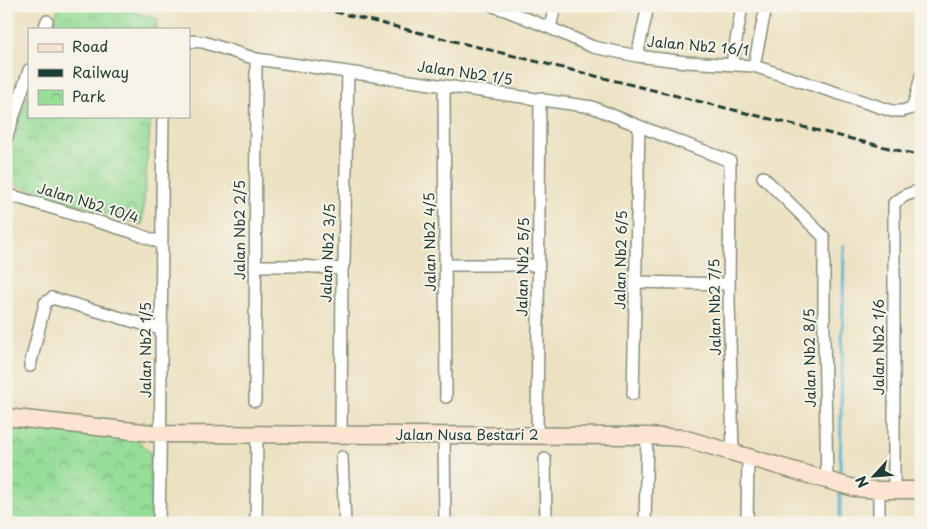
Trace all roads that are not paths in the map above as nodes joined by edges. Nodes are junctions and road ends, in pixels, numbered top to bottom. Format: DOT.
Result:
graph roads {
  1 [pos="493,6"];
  2 [pos="555,6"];
  3 [pos="648,6"];
  4 [pos="742,6"];
  5 [pos="766,6"];
  6 [pos="550,28"];
  7 [pos="190,41"];
  8 [pos="637,56"];
  9 [pos="256,59"];
  10 [pos="732,64"];
  11 [pos="754,66"];
  12 [pos="348,72"];
  13 [pos="28,73"];
  14 [pos="921,76"];
  15 [pos="444,86"];
  16 [pos="540,98"];
  17 [pos="163,118"];
  18 [pos="639,126"];
  19 [pos="6,139"];
  20 [pos="730,161"];
  21 [pos="763,176"];
  22 [pos="921,190"];
  23 [pos="6,194"];
  24 [pos="161,243"];
  25 [pos="445,265"];
  26 [pos="538,265"];
  27 [pos="255,266"];
  28 [pos="342,269"];
  29 [pos="636,282"];
  30 [pos="729,284"];
  31 [pos="160,328"];
  32 [pos="30,366"];
  33 [pos="633,394"];
  34 [pos="446,397"];
  35 [pos="255,401"];
  36 [pos="6,417"];
  37 [pos="161,434"];
  38 [pos="257,434"];
  39 [pos="341,435"];
  40 [pos="444,435"];
  41 [pos="537,436"];
  42 [pos="647,436"];
  43 [pos="740,455"];
  44 [pos="342,457"];
  45 [pos="545,459"];
  46 [pos="827,480"];
  47 [pos="886,490"];
  48 [pos="921,490"];
  49 [pos="158,523"];
  50 [pos="256,523"];
  51 [pos="346,523"];
  52 [pos="446,523"];
  53 [pos="546,523"];
  54 [pos="645,523"];
  55 [pos="748,523"];
  56 [pos="880,523"];
  1 -- 6 [label="street, Jalan Nb2 16/1"];
  2 -- 6 [label="street"];
  3 -- 8 [label="street"];
  4 -- 10 [label="street"];
  5 -- 11 [label="street"];
  6 -- 8 [label="street, Jalan Nb2 16/1"];
  7 -- 9 [label="street, Jalan Nb2 1/5"];
  8 -- 10 [label="street, Jalan Nb2 16/1"];
  9 -- 12 [label="street, Jalan Nb2 1/5"];
  9 -- 27 [label="street, Jalan Nb2 2/5"];
  10 -- 11 [label="street, Jalan Nb2 16/1"];
  11 -- 14 [label="street, Jalan Nb2 16/1"];
  12 -- 15 [label="street, Jalan Nb2 1/5"];
  12 -- 28 [label="street, Jalan Nb2 3/5"];
  13 -- 19 [label="street"];
  15 -- 16 [label="street, Jalan Nb2 1/5"];
  15 -- 25 [label="street, Jalan Nb2 4/5"];
  16 -- 18 [label="street, Jalan Nb2 1/5"];
  16 -- 26 [label="street, Jalan Nb2 5/5"];
  17 -- 24 [label="street, Jalan Nb2 1/5"];
  18 -- 20 [label="street, Jalan Nb2 1/5"];
  18 -- 29 [label="street, Jalan Nb2 6/5"];
  20 -- 30 [label="street, Jalan Nb2 7/5"];
  21 -- 46 [label="street, Jalan Nb2 8/5"];
  22 -- 47 [label="street, Jalan Nb2 1/6"];
  23 -- 24 [label="street, Jalan Nb2 10/4"];
  24 -- 31 [label="street, Jalan Nb2 1/5"];
  25 -- 26 [label="street"];
  25 -- 34 [label="street, Jalan Nb2 4/5"];
  26 -- 41 [label="street, Jalan Nb2 5/5"];
  27 -- 28 [label="street"];
  27 -- 35 [label="street, Jalan Nb2 2/5"];
  28 -- 39 [label="street, Jalan Nb2 3/5"];
  29 -- 30 [label="street"];
  29 -- 33 [label="street, Jalan Nb2 6/5"];
  30 -- 43 [label="street, Jalan Nb2 7/5"];
  31 -- 32 [label="street"];
  31 -- 37 [label="street, Jalan Nb2 1/5"];
  36 -- 37 [label="street, Jalan Nusa Bestari 2"];
  37 -- 38 [label="street, Jalan Nusa Bestari 2"];
  37 -- 49 [label="street, Jalan Nb2 1/5"];
  38 -- 39 [label="street, Jalan Nusa Bestari 2"];
  38 -- 50 [label="street"];
  39 -- 40 [label="street, Jalan Nusa Bestari 2"];
  40 -- 41 [label="street, Jalan Nusa Bestari 2"];
  40 -- 52 [label="street"];
  41 -- 42 [label="street, Jalan Nusa Bestari 2"];
  42 -- 43 [label="street, Jalan Nusa Bestari 2"];
  42 -- 54 [label="street"];
  43 -- 46 [label="street, Jalan Nusa Bestari 2"];
  43 -- 55 [label="street, Jalan Nb2 7/5"];
  44 -- 51 [label="street"];
  45 -- 53 [label="street"];
  46 -- 47 [label="street, Jalan Nusa Bestari 2"];
  47 -- 48 [label="street, Jalan Nusa Bestari 2"];
  47 -- 56 [label="street, Jalan Nb2 1/6"];
}
